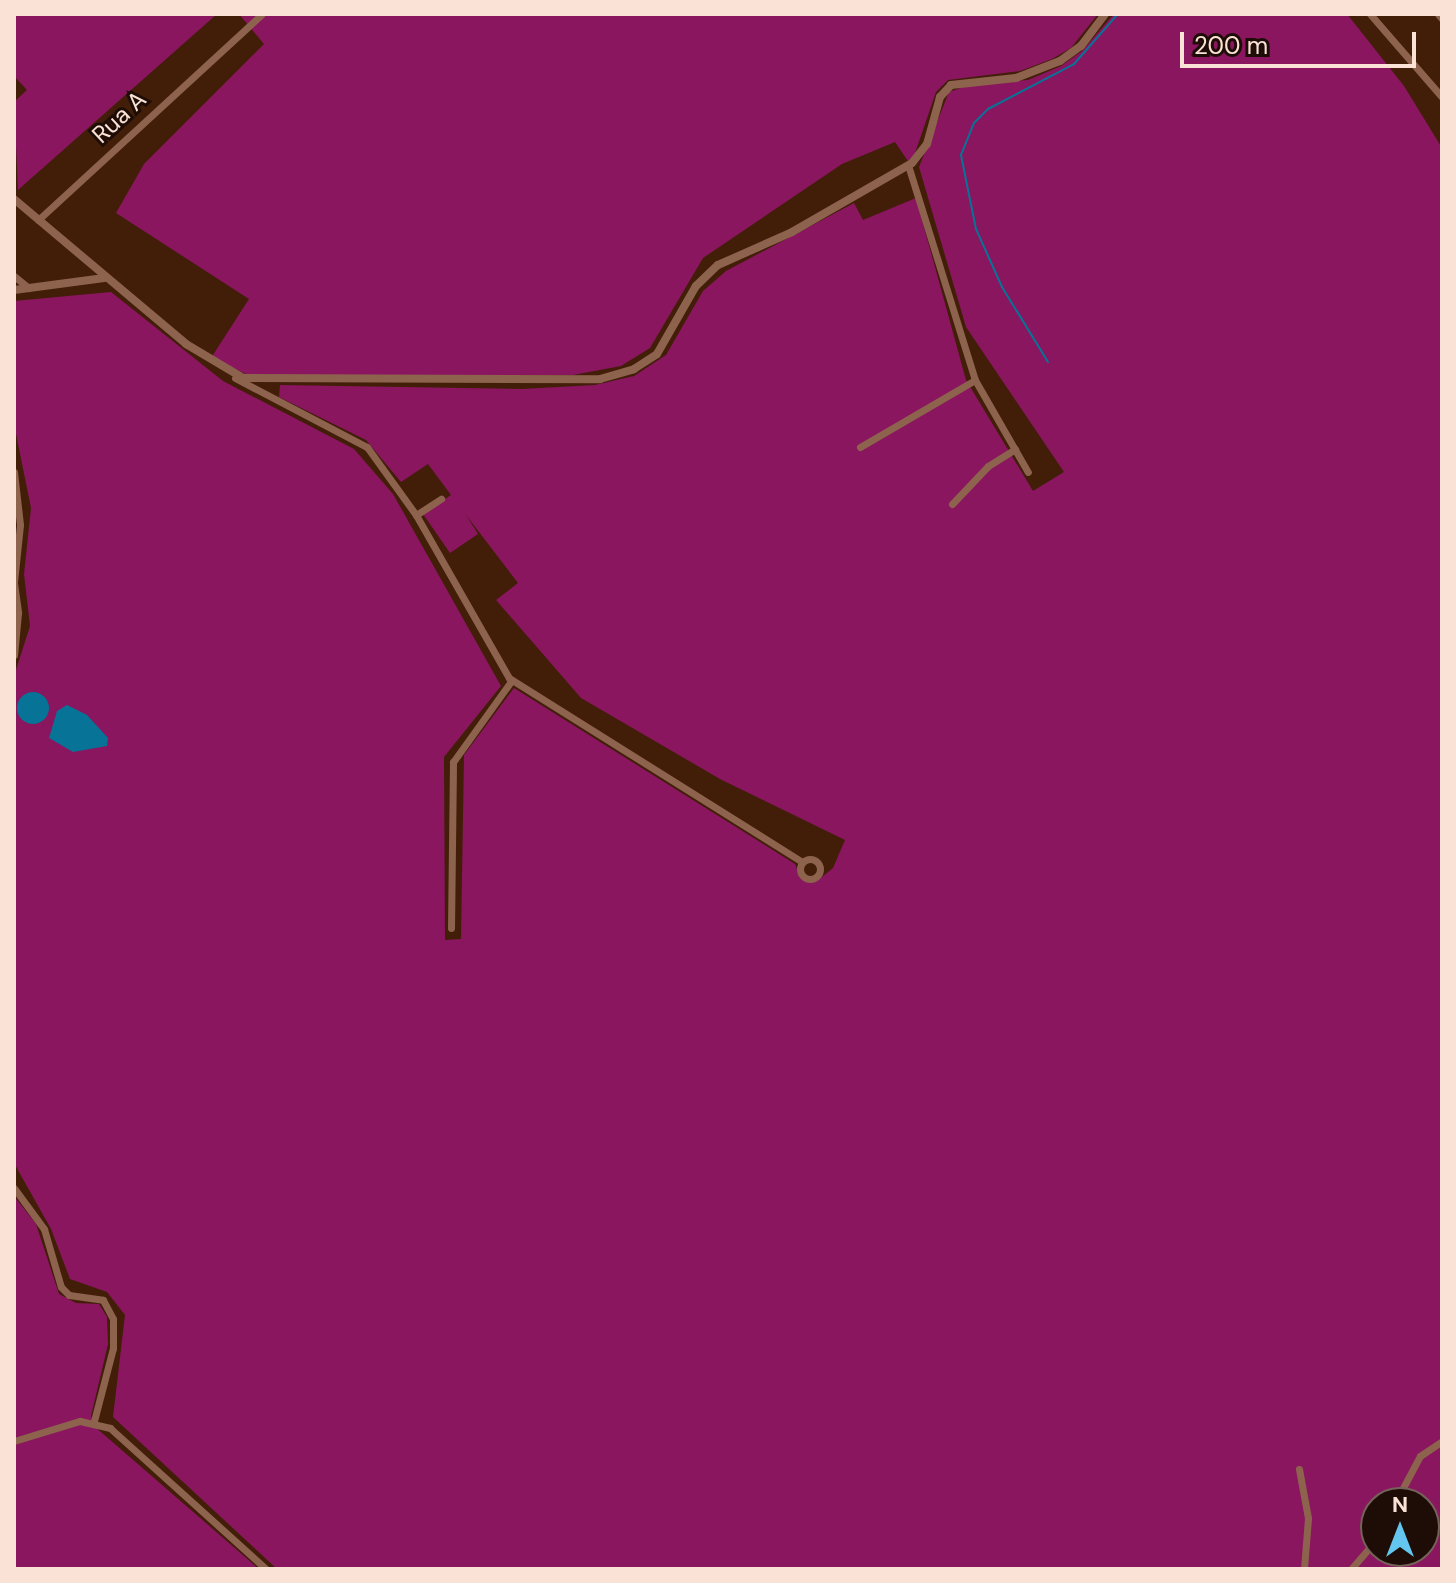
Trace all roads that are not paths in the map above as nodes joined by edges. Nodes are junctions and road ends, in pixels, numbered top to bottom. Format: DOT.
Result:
graph roads {
  1 [pos="262,14"];
  2 [pos="1105,14"];
  3 [pos="1370,14"];
  4 [pos="1438,14"];
  5 [pos="1442,19"];
  6 [pos="1442,97"];
  7 [pos="908,165"];
  8 [pos="14,199"];
  9 [pos="38,220"];
  10 [pos="14,276"];
  11 [pos="104,278"];
  12 [pos="29,288"];
  13 [pos="14,290"];
  14 [pos="227,372"];
  15 [pos="975,380"];
  16 [pos="860,447"];
  17 [pos="1015,449"];
  18 [pos="14,472"];
  19 [pos="1028,472"];
  20 [pos="441,499"];
  21 [pos="952,504"];
  22 [pos="416,515"];
  23 [pos="14,583"];
  24 [pos="14,655"];
  25 [pos="512,680"];
  26 [pos="802,862"];
  27 [pos="451,928"];
  28 [pos="14,1188"];
  29 [pos="94,1421"];
  30 [pos="14,1441"];
  31 [pos="1442,1441"];
  32 [pos="1299,1469"];
  33 [pos="1404,1487"];
  34 [pos="1305,1566"];
  35 [pos="266,1569"];
  1 -- 9 [label="street, Rua A"];
  2 -- 7 [label="street"];
  3 -- 6 [label="street"];
  4 -- 5 [label="street"];
  7 -- 14 [label="street"];
  7 -- 15 [label="street"];
  8 -- 9 [label="street"];
  9 -- 11 [label="street"];
  10 -- 12 [label="street"];
  11 -- 12 [label="street"];
  11 -- 14 [label="street"];
  12 -- 13 [label="street"];
  14 -- 22 [label="street"];
  15 -- 16 [label="street"];
  15 -- 17 [label="street"];
  17 -- 19 [label="street"];
  17 -- 21 [label="street"];
  18 -- 23 [label="street"];
  20 -- 22 [label="street"];
  22 -- 25 [label="street"];
  23 -- 24 [label="street"];
  25 -- 26 [label="street"];
  25 -- 27 [label="street"];
  28 -- 29 [label="street"];
  29 -- 30 [label="street"];
  29 -- 35 [label="street"];
  31 -- 33 [label="street"];
  32 -- 34 [label="street"];
}
